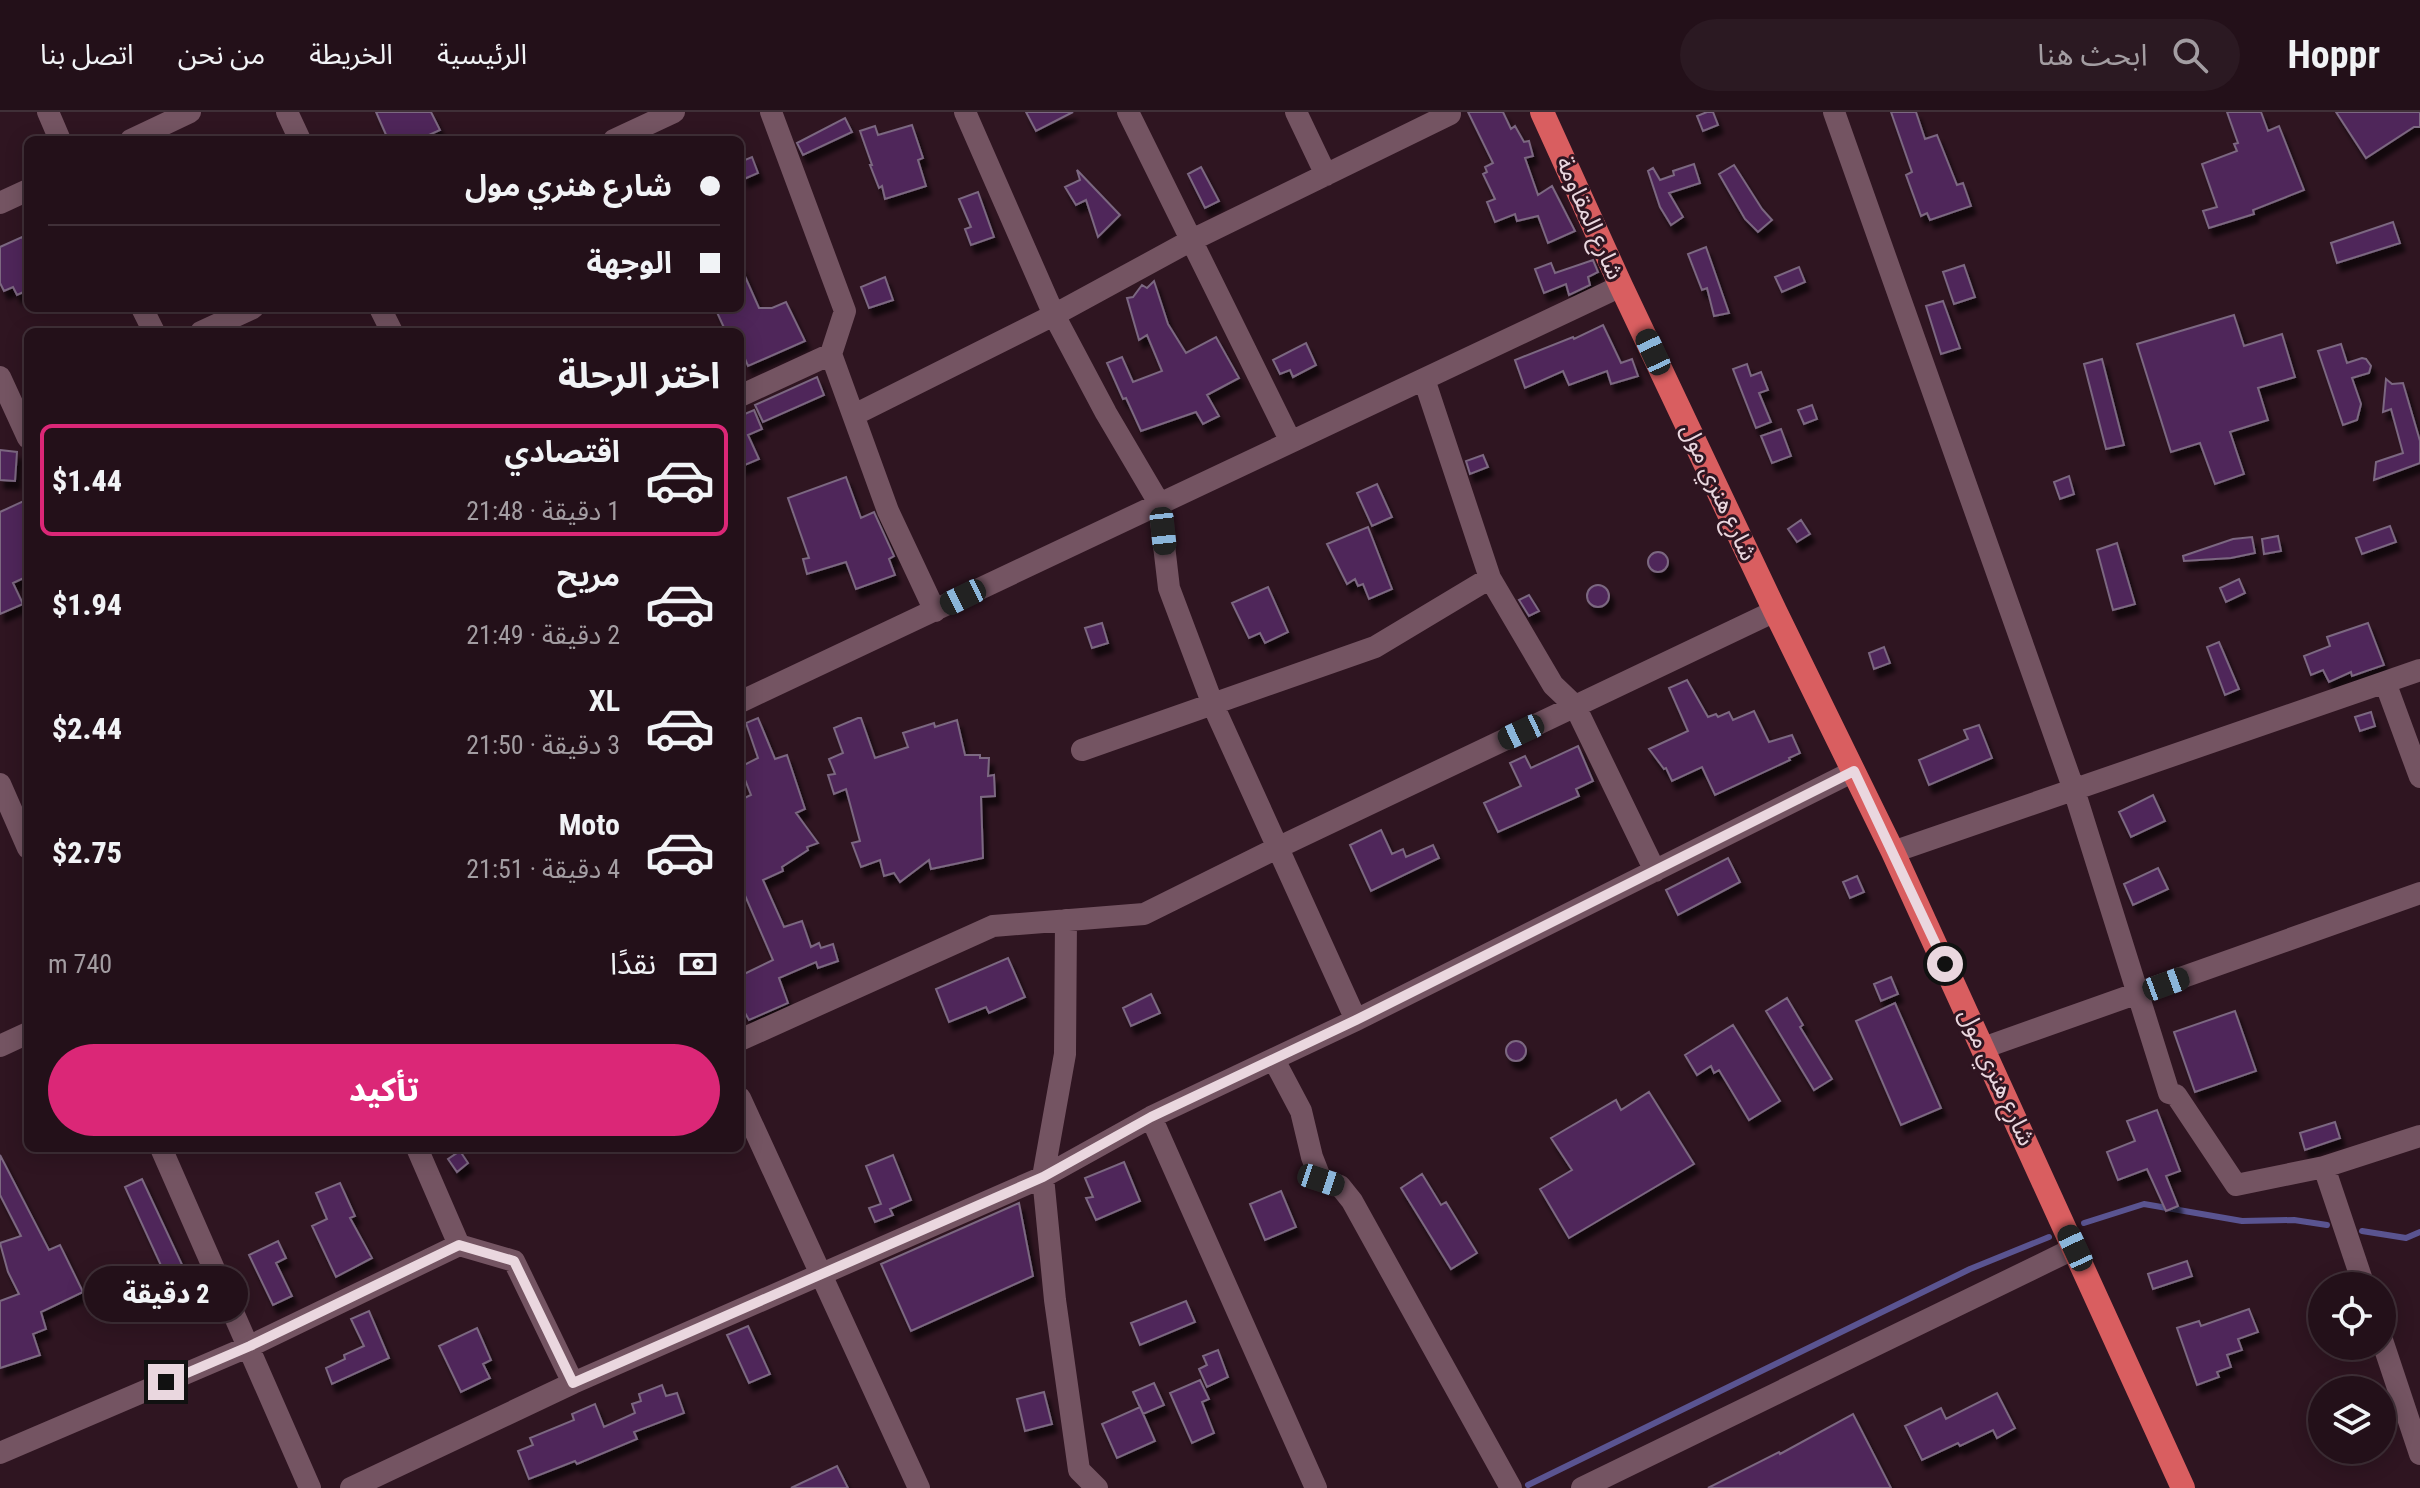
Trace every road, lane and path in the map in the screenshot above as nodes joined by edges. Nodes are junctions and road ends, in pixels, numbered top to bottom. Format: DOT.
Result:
graph roads {
  1 [pos="48,112"];
  2 [pos="190,112"];
  3 [pos="287,112"];
  4 [pos="674,112"];
  5 [pos="771,112"];
  6 [pos="965,112"];
  7 [pos="1128,112"];
  8 [pos="1296,112"];
  9 [pos="1542,112"];
  10 [pos="1834,112"];
  11 [pos="1450,114"];
  12 [pos="58,136"];
  13 [pos="139,136"];
  14 [pos="298,136"];
  15 [pos="623,136"];
  16 [pos="1326,175"];
  17 [pos="24,192"];
  18 [pos="0,203"];
  19 [pos="1190,241"];
  20 [pos="1621,286"];
  21 [pos="244,312"];
  22 [pos="1054,315"];
  23 [pos="1639,323"];
  24 [pos="210,328"];
  25 [pos="831,354"];
  26 [pos="0,377"];
  27 [pos="1424,379"];
  28 [pos="744,394"];
  29 [pos="854,415"];
  30 [pos="19,423"];
  31 [pos="1291,442"];
  32 [pos="1159,503"];
  33 [pos="1490,578"];
  34 [pos="935,611"];
  35 [pos="1775,611"];
  36 [pos="2420,670"];
  37 [pos="2385,682"];
  38 [pos="744,700"];
  39 [pos="1213,705"];
  40 [pos="1575,706"];
  41 [pos="1082,750"];
  42 [pos="1854,771"];
  43 [pos="2420,777"];
  44 [pos="0,784"];
  45 [pos="2074,790"];
  46 [pos="13,810"];
  47 [pos="24,838"];
  48 [pos="1277,848"];
  49 [pos="1893,852"];
  50 [pos="1655,871"];
  51 [pos="2420,893"];
  52 [pos="1066,920"];
  53 [pos="2138,994"];
  54 [pos="1356,1020"];
  55 [pos="24,1035"];
  56 [pos="744,1038"];
  57 [pos="0,1046"];
  58 [pos="1983,1048"];
  59 [pos="1274,1060"];
  60 [pos="744,1107"];
  61 [pos="1151,1117"];
  62 [pos="2420,1136"];
  63 [pos="163,1152"];
  64 [pos="419,1152"];
  65 [pos="2324,1167"];
  66 [pos="1043,1177"];
  67 [pos="459,1245"];
  68 [pos="2075,1248"];
  69 [pos="2359,1272"];
  70 [pos="822,1274"];
  71 [pos="250,1346"];
  72 [pos="2389,1360"];
  73 [pos="573,1383"];
  74 [pos="0,1453"];
  75 [pos="2420,1454"];
  76 [pos="310,1488"];
  77 [pos="351,1488"];
  78 [pos="919,1488"];
  79 [pos="1097,1488"];
  80 [pos="1316,1488"];
  81 [pos="1511,1488"];
  82 [pos="1582,1488"];
  83 [pos="2183,1488"];
  1 -- 12 [label="street"];
  2 -- 13 [label="street"];
  3 -- 14 [label="street"];
  4 -- 15 [label="street"];
  5 -- 25 [label="street"];
  6 -- 22 [label="street"];
  7 -- 19 [label="street"];
  8 -- 16 [label="street"];
  9 -- 20 [label="highway, شارع المقاومة"];
  10 -- 45 [label="street"];
  11 -- 16 [label="street"];
  16 -- 19 [label="street"];
  17 -- 18 [label="street"];
  19 -- 22 [label="street"];
  19 -- 31 [label="street"];
  20 -- 23 [label="highway, شارع المقاومة"];
  20 -- 27 [label="street"];
  21 -- 24 [label="street"];
  22 -- 29 [label="street"];
  22 -- 32 [label="street"];
  23 -- 35 [label="highway, شارع هنري مول"];
  25 -- 28 [label="street"];
  25 -- 29 [label="street"];
  26 -- 30 [label="street"];
  27 -- 31 [label="street"];
  27 -- 33 [label="street"];
  29 -- 34 [label="street"];
  31 -- 32 [label="street"];
  32 -- 34 [label="street"];
  32 -- 39 [label="street"];
  33 -- 39 [label="street"];
  33 -- 40 [label="street"];
  34 -- 38 [label="street"];
  35 -- 40 [label="street"];
  35 -- 42 [label="highway, شارع هنري مول"];
  36 -- 37 [label="street"];
  37 -- 43 [label="street"];
  37 -- 45 [label="street"];
  39 -- 41 [label="street"];
  39 -- 48 [label="street"];
  40 -- 48 [label="street"];
  40 -- 50 [label="street"];
  42 -- 49 [label="highway, شارع هنري مول"];
  42 -- 50 [label="street"];
  44 -- 46 [label="street"];
  45 -- 49 [label="street"];
  45 -- 53 [label="street"];
  46 -- 47 [label="street"];
  48 -- 52 [label="street"];
  48 -- 54 [label="street"];
  49 -- 58 [label="highway, شارع هنري مول"];
  50 -- 54 [label="street"];
  51 -- 53 [label="street"];
  52 -- 56 [label="street"];
  52 -- 66 [label="street"];
  53 -- 58 [label="street"];
  53 -- 65 [label="street"];
  54 -- 59 [label="street"];
  55 -- 57 [label="street"];
  58 -- 68 [label="highway, شارع هنري مول"];
  59 -- 61 [label="street"];
  59 -- 81 [label="street"];
  60 -- 70 [label="street"];
  61 -- 66 [label="street"];
  61 -- 80 [label="street"];
  62 -- 65 [label="street"];
  63 -- 71 [label="street"];
  64 -- 67 [label="street"];
  65 -- 69 [label="street"];
  66 -- 70 [label="street"];
  66 -- 79 [label="street"];
  67 -- 71 [label="street"];
  67 -- 73 [label="street"];
  68 -- 82 [label="street"];
  68 -- 83 [label="highway, شارع هنري مول"];
  70 -- 73 [label="street"];
  70 -- 78 [label="street"];
  71 -- 74 [label="street"];
  71 -- 76 [label="street"];
  72 -- 75 [label="street"];
  73 -- 77 [label="street"];
}
